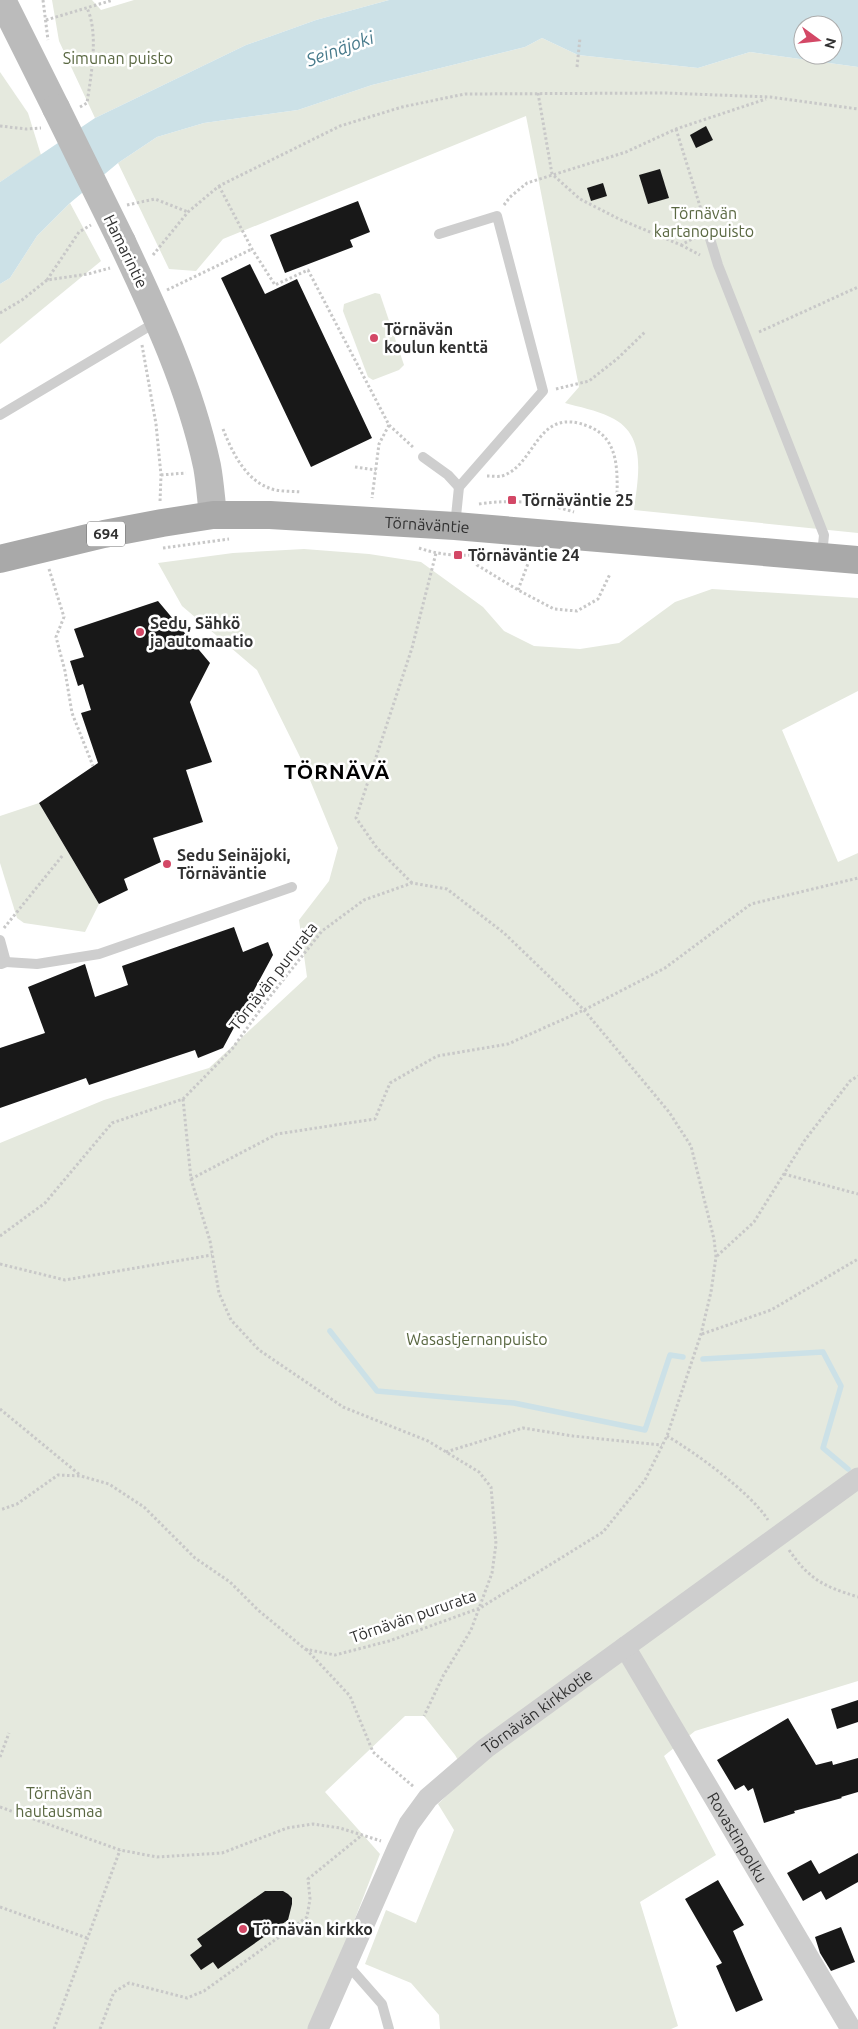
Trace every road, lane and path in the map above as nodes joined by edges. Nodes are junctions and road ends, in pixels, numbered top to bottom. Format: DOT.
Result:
graph roads {
  1 [pos="2,0"];
  2 [pos="43,0"];
  3 [pos="113,0"];
  4 [pos="87,8"];
  5 [pos="46,20"];
  6 [pos="580,38"];
  7 [pos="52,47"];
  8 [pos="577,67"];
  9 [pos="538,93"];
  10 [pos="770,98"];
  11 [pos="88,103"];
  12 [pos="858,109"];
  13 [pos="676,129"];
  14 [pos="552,174"];
  15 [pos="219,186"];
  16 [pos="497,216"];
  17 [pos="708,232"];
  18 [pos="440,234"];
  19 [pos="252,249"];
  20 [pos="115,251"];
  21 [pos="150,259"];
  22 [pos="111,267"];
  23 [pos="115,276"];
  24 [pos="858,287"];
  25 [pos="165,291"];
  26 [pos="0,313"];
  27 [pos="149,326"];
  28 [pos="646,331"];
  29 [pos="747,338"];
  30 [pos="543,391"];
  31 [pos="0,415"];
  32 [pos="389,425"];
  33 [pos="423,457"];
  34 [pos="355,467"];
  35 [pos="376,470"];
  36 [pos="469,477"];
  37 [pos="459,487"];
  38 [pos="372,498"];
  39 [pos="617,504"];
  40 [pos="213,515"];
  41 [pos="455,526"];
  42 [pos="164,535"];
  43 [pos="532,552"];
  44 [pos="436,554"];
  45 [pos="472,556"];
  46 [pos="822,556"];
  47 [pos="0,559"];
  48 [pos="858,560"];
  49 [pos="48,566"];
  50 [pos="610,574"];
  51 [pos="518,590"];
  52 [pos="93,766"];
  53 [pos="63,855"];
  54 [pos="858,878"];
  55 [pos="412,882"];
  56 [pos="292,887"];
  57 [pos="0,932"];
  58 [pos="0,940"];
  59 [pos="3,963"];
  60 [pos="584,1010"];
  61 [pos="858,1076"];
  62 [pos="183,1099"];
  63 [pos="784,1174"];
  64 [pos="191,1179"];
  65 [pos="857,1193"];
  66 [pos="0,1236"];
  67 [pos="212,1255"];
  68 [pos="716,1257"];
  69 [pos="858,1259"];
  70 [pos="0,1264"];
  71 [pos="701,1334"];
  72 [pos="0,1409"];
  73 [pos="667,1436"];
  74 [pos="662,1445"];
  75 [pos="446,1452"];
  76 [pos="81,1476"];
  77 [pos="858,1478"];
  78 [pos="0,1510"];
  79 [pos="779,1535"];
  80 [pos="858,1598"];
  81 [pos="480,1608"];
  82 [pos="625,1647"];
  83 [pos="305,1649"];
  84 [pos="424,1716"];
  85 [pos="9,1733"];
  86 [pos="0,1757"];
  87 [pos="428,1798"];
  88 [pos="0,1807"];
  89 [pos="120,1850"];
  90 [pos="0,1907"];
  91 [pos="87,1938"];
  92 [pos="346,1963"];
  93 [pos="54,2029"];
  94 [pos="100,2029"];
  95 [pos="318,2029"];
  96 [pos="389,2029"];
  97 [pos="850,2029"];
  1 -- 20 [label="main road, Hamarintie, bridge"];
  2 -- 5 [label="path"];
  3 -- 4 [label="path"];
  4 -- 5 [label="path"];
  4 -- 11 [label="path"];
  5 -- 7 [label="path"];
  6 -- 8 [label="path"];
  9 -- 10 [label="path"];
  9 -- 14 [label="path"];
  9 -- 15 [label="path"];
  10 -- 12 [label="path"];
  10 -- 13 [label="path"];
  13 -- 14 [label="path"];
  13 -- 17 [label="path"];
  14 -- 16 [label="path"];
  14 -- 17 [label="path"];
  15 -- 19 [label="path"];
  15 -- 21 [label="path"];
  16 -- 18 [label="lane"];
  16 -- 30 [label="lane"];
  17 -- 29 [label="lane"];
  19 -- 25 [label="path"];
  19 -- 32 [label="path"];
  20 -- 22 [label="path"];
  20 -- 27 [label="main road, Hamarintie"];
  22 -- 23 [label="path"];
  22 -- 26 [label="path"];
  24 -- 29 [label="path"];
  27 -- 31 [label="lane"];
  27 -- 40 [label="main road, Hamarintie"];
  27 -- 42 [label="path"];
  28 -- 30 [label="path"];
  29 -- 46 [label="lane"];
  30 -- 36 [label="lane"];
  32 -- 33 [label="path"];
  32 -- 35 [label="path"];
  33 -- 37 [label="lane"];
  34 -- 35 [label="path"];
  35 -- 38 [label="path"];
  36 -- 37 [label="lane"];
  36 -- 39 [label="path"];
  37 -- 41 [label="lane"];
  40 -- 41 [label="main road, Törnäväntie"];
  40 -- 42 [label="main road, Törnäväntie / 694"];
  41 -- 46 [label="main road, Törnäväntie"];
  42 -- 47 [label="main road, Törnäväntie / 694"];
  43 -- 51 [label="path"];
  44 -- 55 [label="path"];
  45 -- 51 [label="path"];
  46 -- 48 [label="main road, Törnäväntie"];
  49 -- 52 [label="path"];
  50 -- 51 [label="path"];
  53 -- 57 [label="path"];
  54 -- 60 [label="path"];
  55 -- 60 [label="path, Törnävän pururata"];
  55 -- 62 [label="path, Törnävän pururata"];
  56 -- 59 [label="lane"];
  58 -- 59 [label="lane"];
  60 -- 64 [label="path"];
  60 -- 68 [label="path, Törnävän pururata"];
  61 -- 63 [label="path"];
  62 -- 64 [label="path"];
  62 -- 66 [label="path, Törnävän pururata"];
  63 -- 65 [label="path"];
  63 -- 68 [label="path"];
  64 -- 67 [label="path"];
  67 -- 70 [label="path"];
  67 -- 75 [label="path"];
  68 -- 71 [label="path, Törnävän pururata"];
  69 -- 71 [label="path"];
  71 -- 73 [label="path, Törnävän pururata"];
  72 -- 76 [label="path"];
  73 -- 74 [label="path, Törnävän pururata"];
  73 -- 79 [label="path"];
  74 -- 75 [label="path"];
  74 -- 81 [label="path, Törnävän pururata"];
  75 -- 81 [label="path"];
  76 -- 78 [label="path, Törnävän pururata"];
  76 -- 83 [label="path, Törnävän pururata"];
  77 -- 79 [label="street, Törnävän kirkkotie"];
  79 -- 80 [label="path"];
  79 -- 82 [label="street, Törnävän kirkkotie"];
  81 -- 83 [label="path, Törnävän pururata"];
  81 -- 84 [label="path"];
  82 -- 87 [label="street, Törnävän kirkkotie"];
  82 -- 97 [label="street, Rovastinpolku"];
  83 -- 87 [label="path"];
  85 -- 86 [label="path"];
  87 -- 92 [label="street, Törnävän kirkkotie"];
  88 -- 89 [label="path"];
  89 -- 91 [label="path"];
  89 -- 94 [label="path"];
  90 -- 91 [label="path"];
  91 -- 93 [label="path"];
  92 -- 95 [label="street, Törnävän kirkkotie"];
  92 -- 96 [label="lane"];
}
